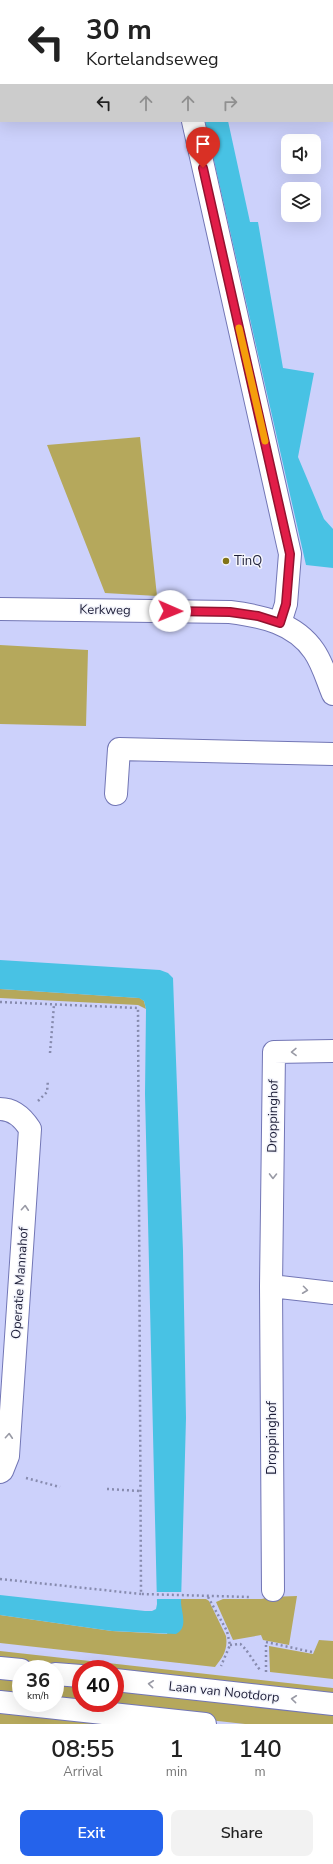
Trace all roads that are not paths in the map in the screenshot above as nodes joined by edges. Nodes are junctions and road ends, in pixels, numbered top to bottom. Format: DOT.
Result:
graph roads {
  1 [pos="192,122"];
  2 [pos="0,609"];
  3 [pos="280,623"];
  4 [pos="333,694"];
  5 [pos="333,754"];
  6 [pos="116,794"];
  7 [pos="333,1051"];
  8 [pos="0,1109"];
  9 [pos="272,1286"];
  10 [pos="333,1293"];
  11 [pos="1,1472"];
  12 [pos="274,1590"];
  13 [pos="0,1668"];
  14 [pos="12,1669"];
  15 [pos="124,1681"];
  16 [pos="0,1702"];
  17 [pos="333,1704"];
  18 [pos="205,1724"];
  1 -- 3 [label="street"];
  2 -- 3 [label="street, Kerkweg"];
  3 -- 4 [label="street, Kerkweg"];
  5 -- 6 [label="street"];
  7 -- 9 [label="street, Droppinghof, one-way"];
  11 -- 8 [label="street, Operatie Mannahof, one-way"];
  9 -- 10 [label="street, one-way"];
  9 -- 12 [label="street, Droppinghof"];
  13 -- 14 [label="street"];
  17 -- 15 [label="street, Laan van Nootdorp, one-way"];
  16 -- 18 [label="street"];
}
